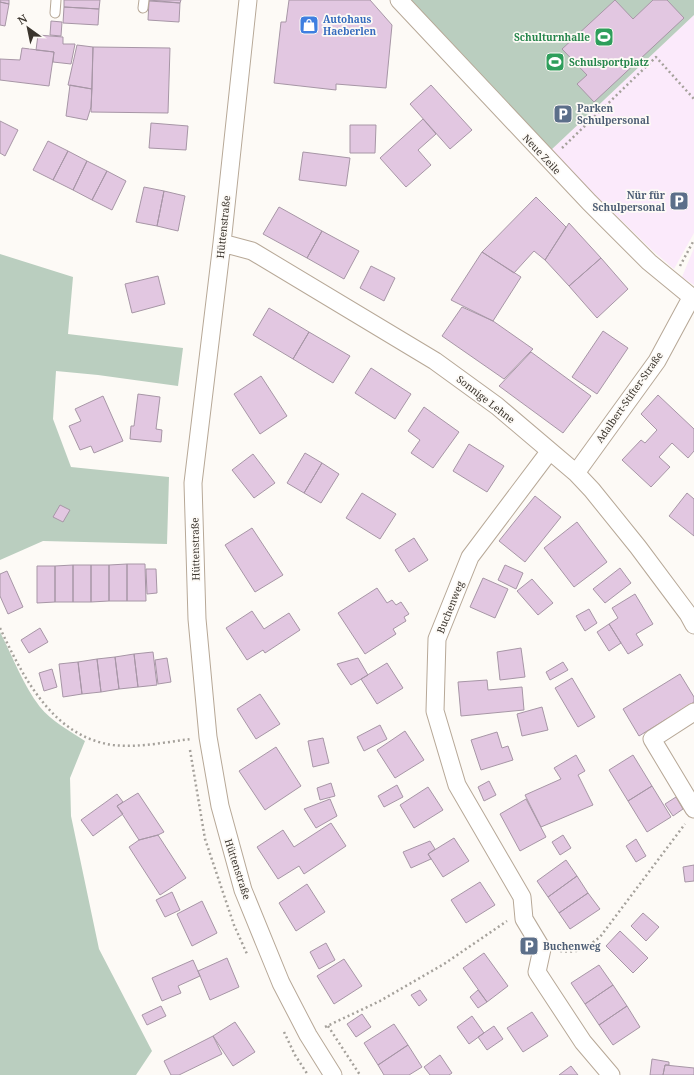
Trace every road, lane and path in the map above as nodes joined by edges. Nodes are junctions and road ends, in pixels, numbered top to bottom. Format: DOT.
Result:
graph roads {
  1 [pos="56,0"];
  2 [pos="248,0"];
  3 [pos="399,0"];
  4 [pos="56,12"];
  5 [pos="694,99"];
  6 [pos="549,161"];
  7 [pos="694,240"];
  8 [pos="222,244"];
  9 [pos="672,282"];
  10 [pos="692,298"];
  11 [pos="549,452"];
  12 [pos="576,473"];
  13 [pos="694,625"];
  14 [pos="0,629"];
  15 [pos="694,712"];
  16 [pos="188,739"];
  17 [pos="694,809"];
  18 [pos="524,904"];
  19 [pos="542,949"];
  20 [pos="328,1026"];
  21 [pos="308,1035"];
  22 [pos="333,1075"];
  23 [pos="360,1075"];
  24 [pos="611,1075"];
  1 -- 4 [label="lane"];
  2 -- 8 [label="street, Hüttenstraße"];
  3 -- 6 [label="street, Neue Zeile"];
  5 -- 6 [label="path"];
  6 -- 9 [label="street, Neue Zeile"];
  7 -- 9 [label="path"];
  8 -- 11 [label="street, Sonnige Lehne"];
  8 -- 21 [label="street, Hüttenstraße"];
  9 -- 10 [label="street, Neue Zeile"];
  10 -- 12 [label="street, Adalbert-Stifter-Straße"];
  11 -- 12 [label="street, Sonnige Lehne"];
  11 -- 18 [label="street, Buchenweg"];
  12 -- 13 [label="street, Sonnige Lehne"];
  14 -- 16 [label="path"];
  15 -- 17 [label="street"];
  17 -- 19 [label="path"];
  18 -- 19 [label="street, Buchenweg"];
  18 -- 20 [label="path"];
  19 -- 24 [label="street"];
  20 -- 21 [label="path"];
  20 -- 23 [label="path"];
  21 -- 22 [label="street, Hüttenstraße"];
}
